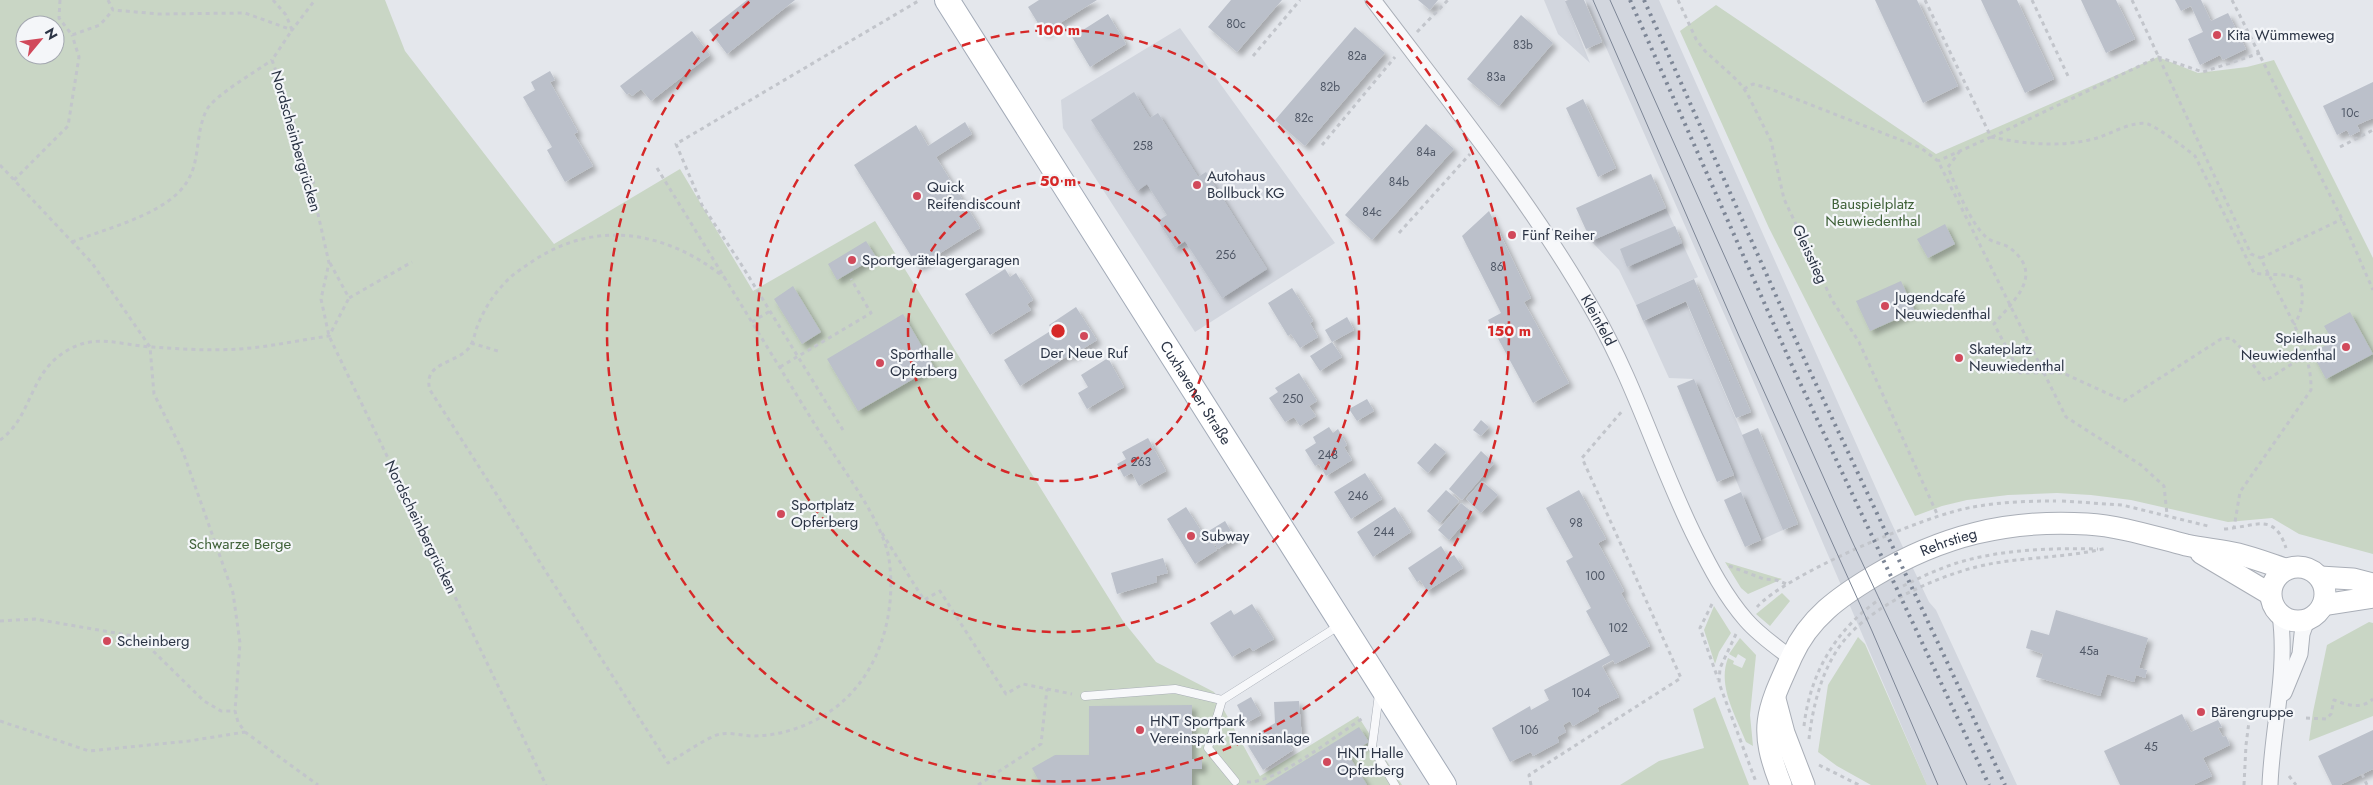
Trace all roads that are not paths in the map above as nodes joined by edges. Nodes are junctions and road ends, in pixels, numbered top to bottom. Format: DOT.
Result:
graph roads {
  1 [pos="947,0"];
  2 [pos="1373,0"];
  3 [pos="2188,545"];
  4 [pos="2285,569"];
  5 [pos="2320,577"];
  6 [pos="2373,584"];
  7 [pos="2270,594"];
  8 [pos="2373,597"];
  9 [pos="2315,612"];
  10 [pos="2280,615"];
  11 [pos="1342,624"];
  12 [pos="1791,658"];
  13 [pos="1381,684"];
  14 [pos="1085,696"];
  15 [pos="1774,698"];
  16 [pos="1222,700"];
  17 [pos="2275,718"];
  18 [pos="1235,781"];
  19 [pos="1395,785"];
  20 [pos="1444,785"];
  21 [pos="1781,785"];
  22 [pos="1804,785"];
  23 [pos="2270,785"];
  1 -- 11 [label="main road, Cuxhavener Straße"];
  2 -- 12 [label="street, Kleinfeld"];
  3 -- 4 [label="street, Rehrstieg"];
  3 -- 7 [label="street, Rehrstieg"];
  3 -- 12 [label="street, Rehrstieg"];
  4 -- 5 [label="street"];
  4 -- 7 [label="street"];
  5 -- 6 [label="street"];
  5 -- 9 [label="street"];
  7 -- 10 [label="street"];
  8 -- 9 [label="street"];
  9 -- 10 [label="street"];
  9 -- 17 [label="street"];
  10 -- 17 [label="street"];
  11 -- 13 [label="main road, Cuxhavener Straße"];
  11 -- 16 [label="lane"];
  12 -- 15 [label="street, Rehrstieg"];
  13 -- 19 [label="lane"];
  13 -- 20 [label="main road, Cuxhavener Straße"];
  14 -- 16 [label="lane"];
  15 -- 21 [label="street, Rehrstieg"];
  15 -- 22 [label="street"];
  16 -- 18 [label="lane"];
  17 -- 23 [label="street"];
}
